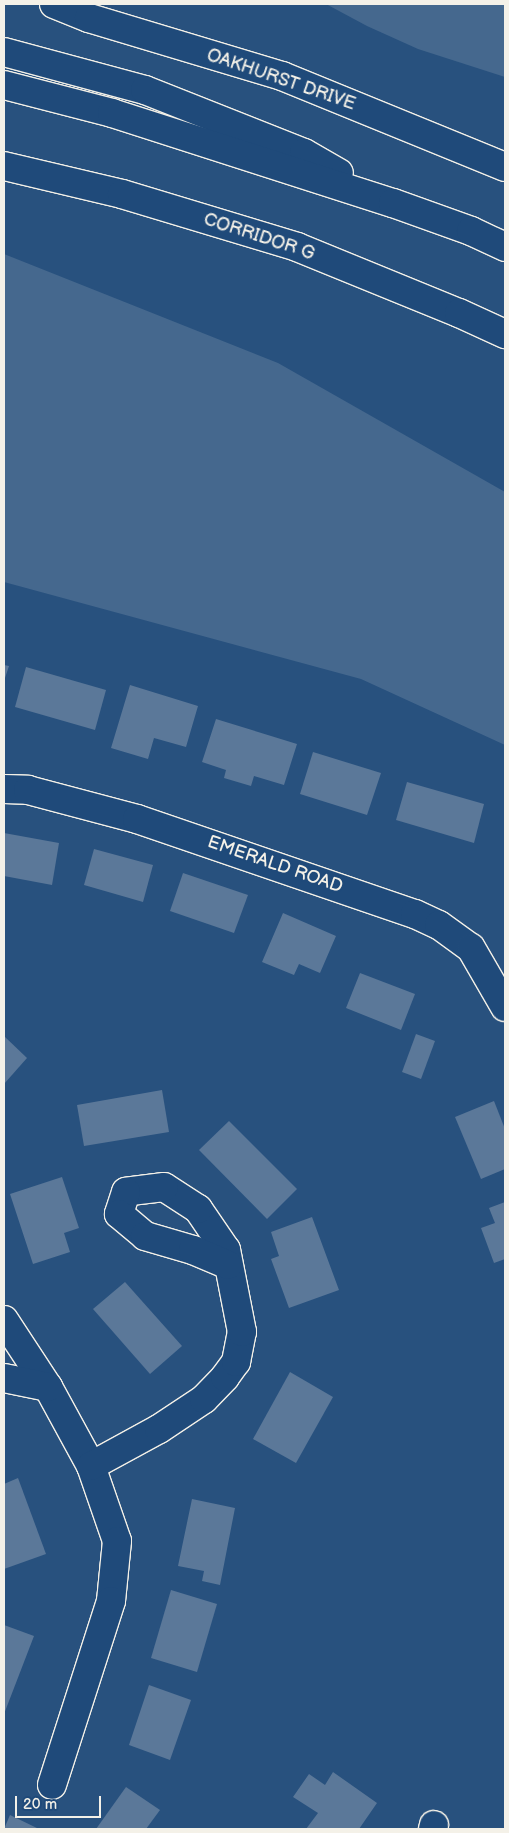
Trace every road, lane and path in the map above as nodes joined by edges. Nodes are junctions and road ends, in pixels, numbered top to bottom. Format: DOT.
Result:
graph roads {
  1 [pos="54,4"];
  2 [pos="4,52"];
  3 [pos="4,85"];
  4 [pos="4,166"];
  5 [pos="505,168"];
  6 [pos="393,203"];
  7 [pos="505,247"];
  8 [pos="505,334"];
  9 [pos="4,789"];
  10 [pos="505,1008"];
  11 [pos="228,1264"];
  12 [pos="4,1320"];
  13 [pos="4,1378"];
  14 [pos="48,1387"];
  15 [pos="91,1466"];
  16 [pos="52,1785"];
  1 -- 5 [label="main road, OAKHURST DRIVE"];
  2 -- 6 [label="main road"];
  3 -- 6 [label="main road"];
  4 -- 8 [label="main road, CORRIDOR G"];
  6 -- 7 [label="main road"];
  9 -- 10 [label="main road, EMERALD ROAD"];
  11 -- 15 [label="main road"];
  12 -- 14 [label="main road"];
  13 -- 14 [label="main road"];
  14 -- 15 [label="main road"];
  15 -- 16 [label="main road"];
}
